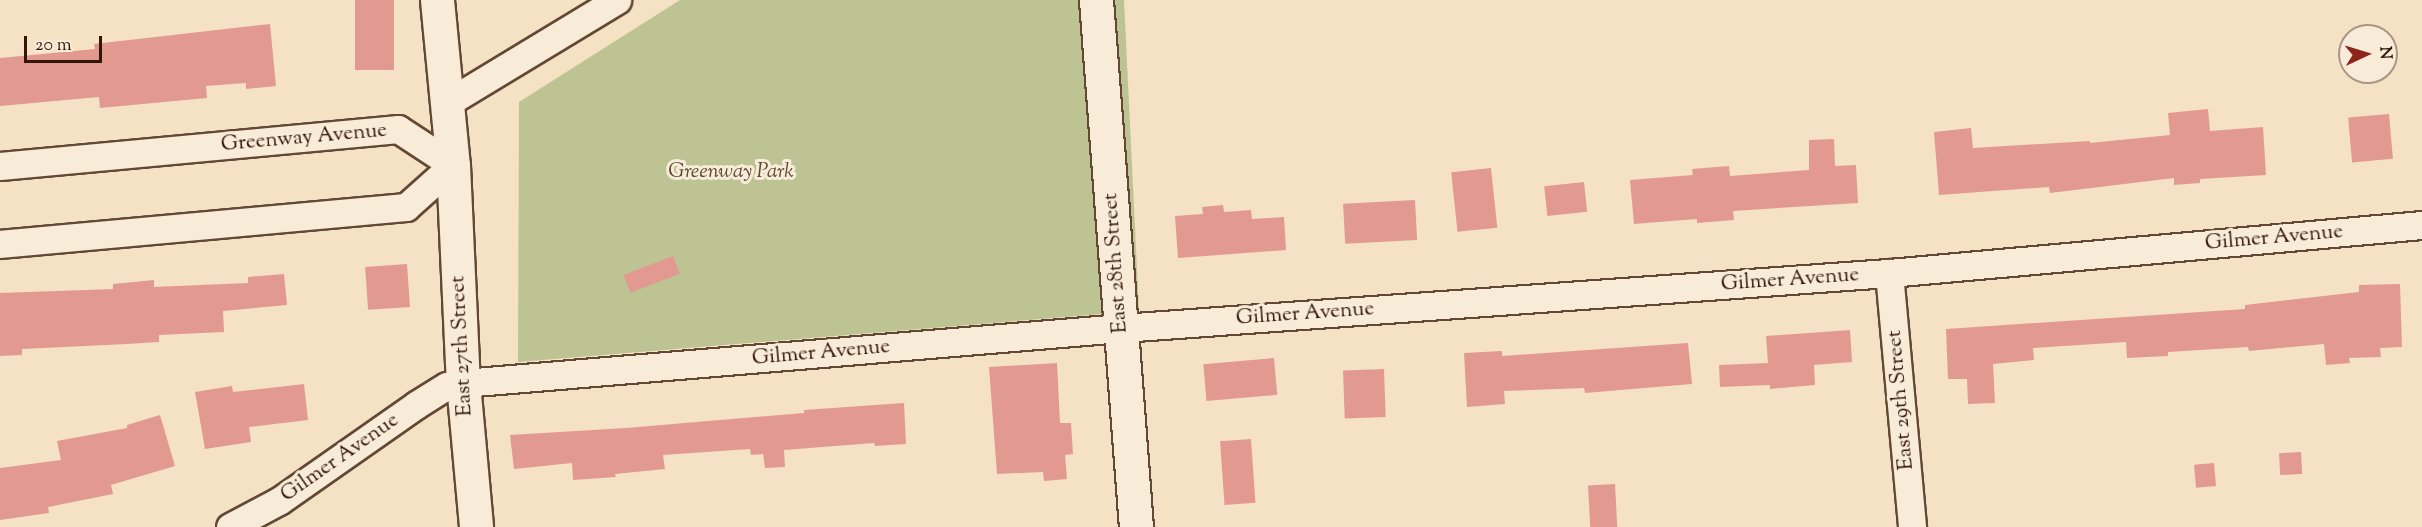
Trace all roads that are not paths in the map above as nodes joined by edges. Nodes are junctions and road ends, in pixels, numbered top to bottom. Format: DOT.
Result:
graph roads {
  1 [pos="437,0"];
  2 [pos="617,0"];
  3 [pos="1096,0"];
  4 [pos="447,103"];
  5 [pos="453,165"];
  6 [pos="0,166"];
  7 [pos="2422,225"];
  8 [pos="0,244"];
  9 [pos="1889,273"];
  10 [pos="1121,327"];
  11 [pos="464,383"];
  12 [pos="230,527"];
  13 [pos="476,527"];
  14 [pos="1136,527"];
  15 [pos="1912,527"];
  1 -- 4 [label="street, East 27th Street"];
  2 -- 4 [label="street"];
  3 -- 10 [label="street, East 28th Street"];
  4 -- 5 [label="street, East 27th Street"];
  5 -- 6 [label="street, Greenway Avenue"];
  5 -- 8 [label="street"];
  5 -- 11 [label="street, East 27th Street"];
  7 -- 9 [label="street, Gilmer Avenue"];
  9 -- 10 [label="street, Gilmer Avenue"];
  9 -- 15 [label="street, East 29th Street"];
  10 -- 11 [label="street, Gilmer Avenue"];
  10 -- 14 [label="street, East 28th Street"];
  11 -- 12 [label="street, Gilmer Avenue"];
  11 -- 13 [label="street, East 27th Street"];
}
